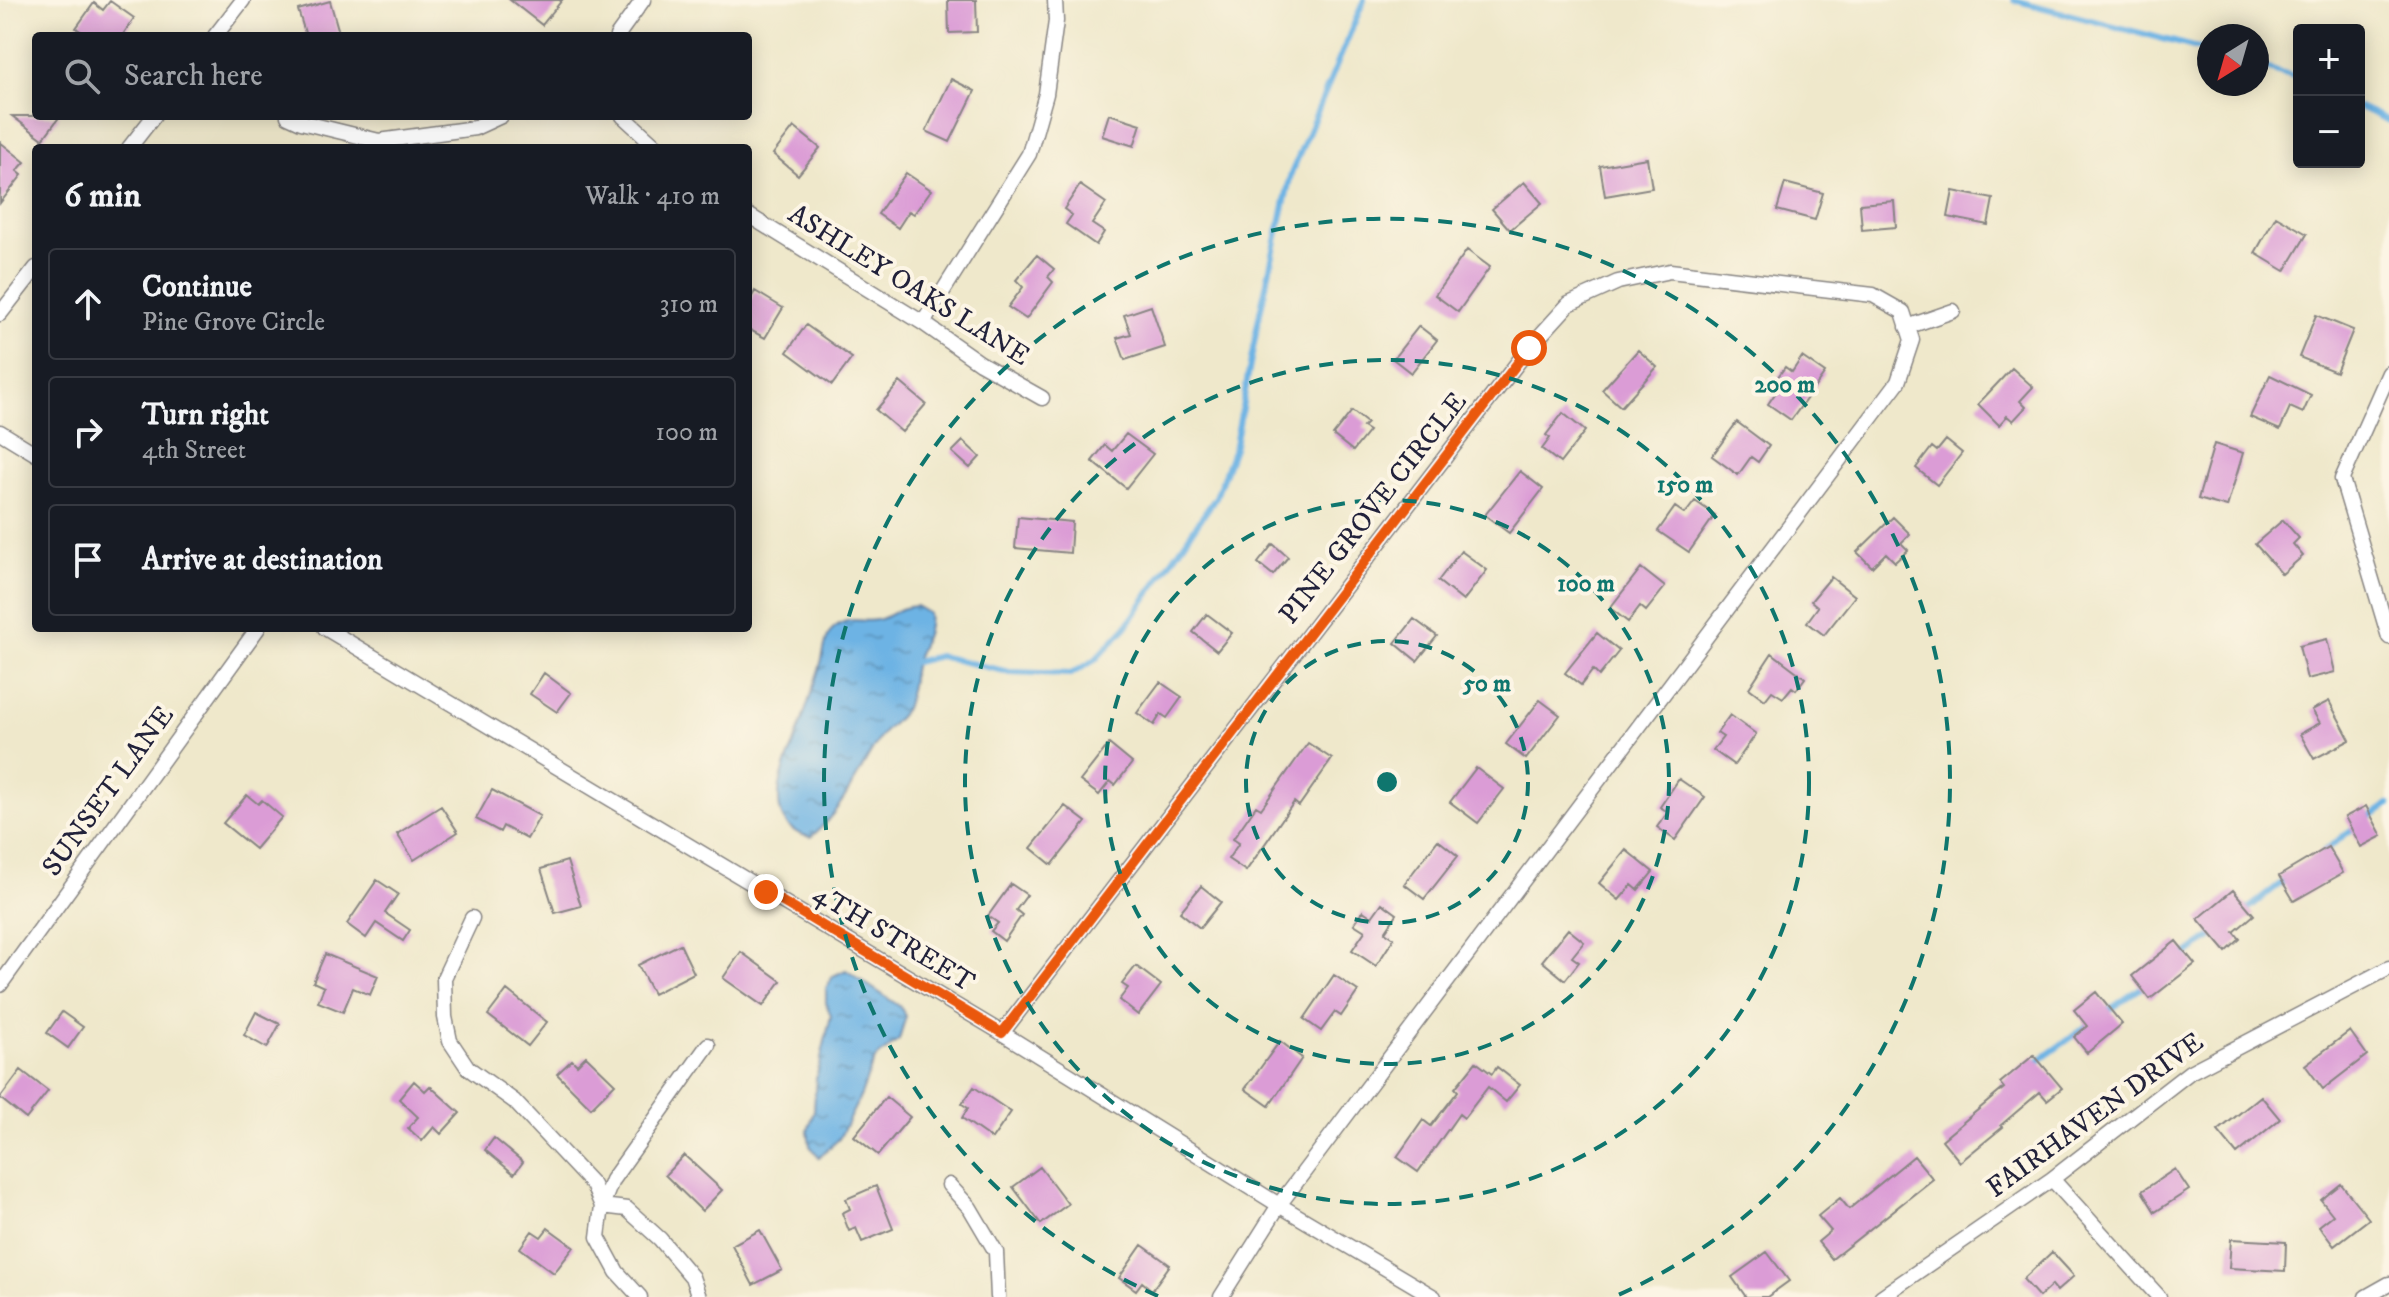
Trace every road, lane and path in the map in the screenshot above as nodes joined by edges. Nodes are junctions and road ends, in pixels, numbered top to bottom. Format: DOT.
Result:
graph roads {
  1 [pos="243,0"];
  2 [pos="643,0"];
  3 [pos="1055,0"];
  4 [pos="218,32"];
  5 [pos="620,32"];
  6 [pos="151,120"];
  7 [pos="297,120"];
  8 [pos="492,120"];
  9 [pos="627,120"];
  10 [pos="132,144"];
  11 [pos="654,144"];
  12 [pos="752,217"];
  13 [pos="32,273"];
  14 [pos="1953,311"];
  15 [pos="0,314"];
  16 [pos="923,323"];
  17 [pos="1907,327"];
  18 [pos="2389,373"];
  19 [pos="1042,398"];
  20 [pos="0,432"];
  21 [pos="32,452"];
  22 [pos="255,632"];
  23 [pos="332,632"];
  24 [pos="2389,637"];
  25 [pos="472,918"];
  26 [pos="2389,968"];
  27 [pos="0,985"];
  28 [pos="1002,1033"];
  29 [pos="708,1045"];
  30 [pos="2052,1179"];
  31 [pos="949,1185"];
  32 [pos="1279,1205"];
  33 [pos="602,1206"];
  34 [pos="2389,1284"];
  35 [pos="640,1297"];
  36 [pos="699,1297"];
  37 [pos="998,1297"];
  38 [pos="1221,1297"];
  39 [pos="1434,1297"];
  40 [pos="1881,1297"];
  41 [pos="2159,1297"];
  42 [pos="2366,1297"];
  1 -- 4 [label="street"];
  2 -- 5 [label="street"];
  3 -- 16 [label="street"];
  6 -- 10 [label="street"];
  7 -- 8 [label="street"];
  9 -- 11 [label="street"];
  12 -- 16 [label="street, ASHLEY OAKS LANE"];
  13 -- 15 [label="street"];
  14 -- 17 [label="street"];
  16 -- 19 [label="street, ASHLEY OAKS LANE"];
  17 -- 28 [label="street, PINE GROVE CIRCLE"];
  17 -- 32 [label="street"];
  18 -- 24 [label="street"];
  20 -- 21 [label="street"];
  22 -- 27 [label="street, SUNSET LANE"];
  23 -- 28 [label="street, 4TH STREET"];
  25 -- 33 [label="street"];
  26 -- 30 [label="street, FAIRHAVEN DRIVE"];
  28 -- 32 [label="street, 4TH STREET"];
  29 -- 33 [label="street"];
  30 -- 40 [label="street, FAIRHAVEN DRIVE"];
  30 -- 41 [label="street"];
  31 -- 37 [label="street"];
  32 -- 38 [label="street"];
  32 -- 39 [label="street, 4TH STREET"];
  33 -- 35 [label="street"];
  33 -- 36 [label="street"];
  34 -- 42 [label="street"];
}
